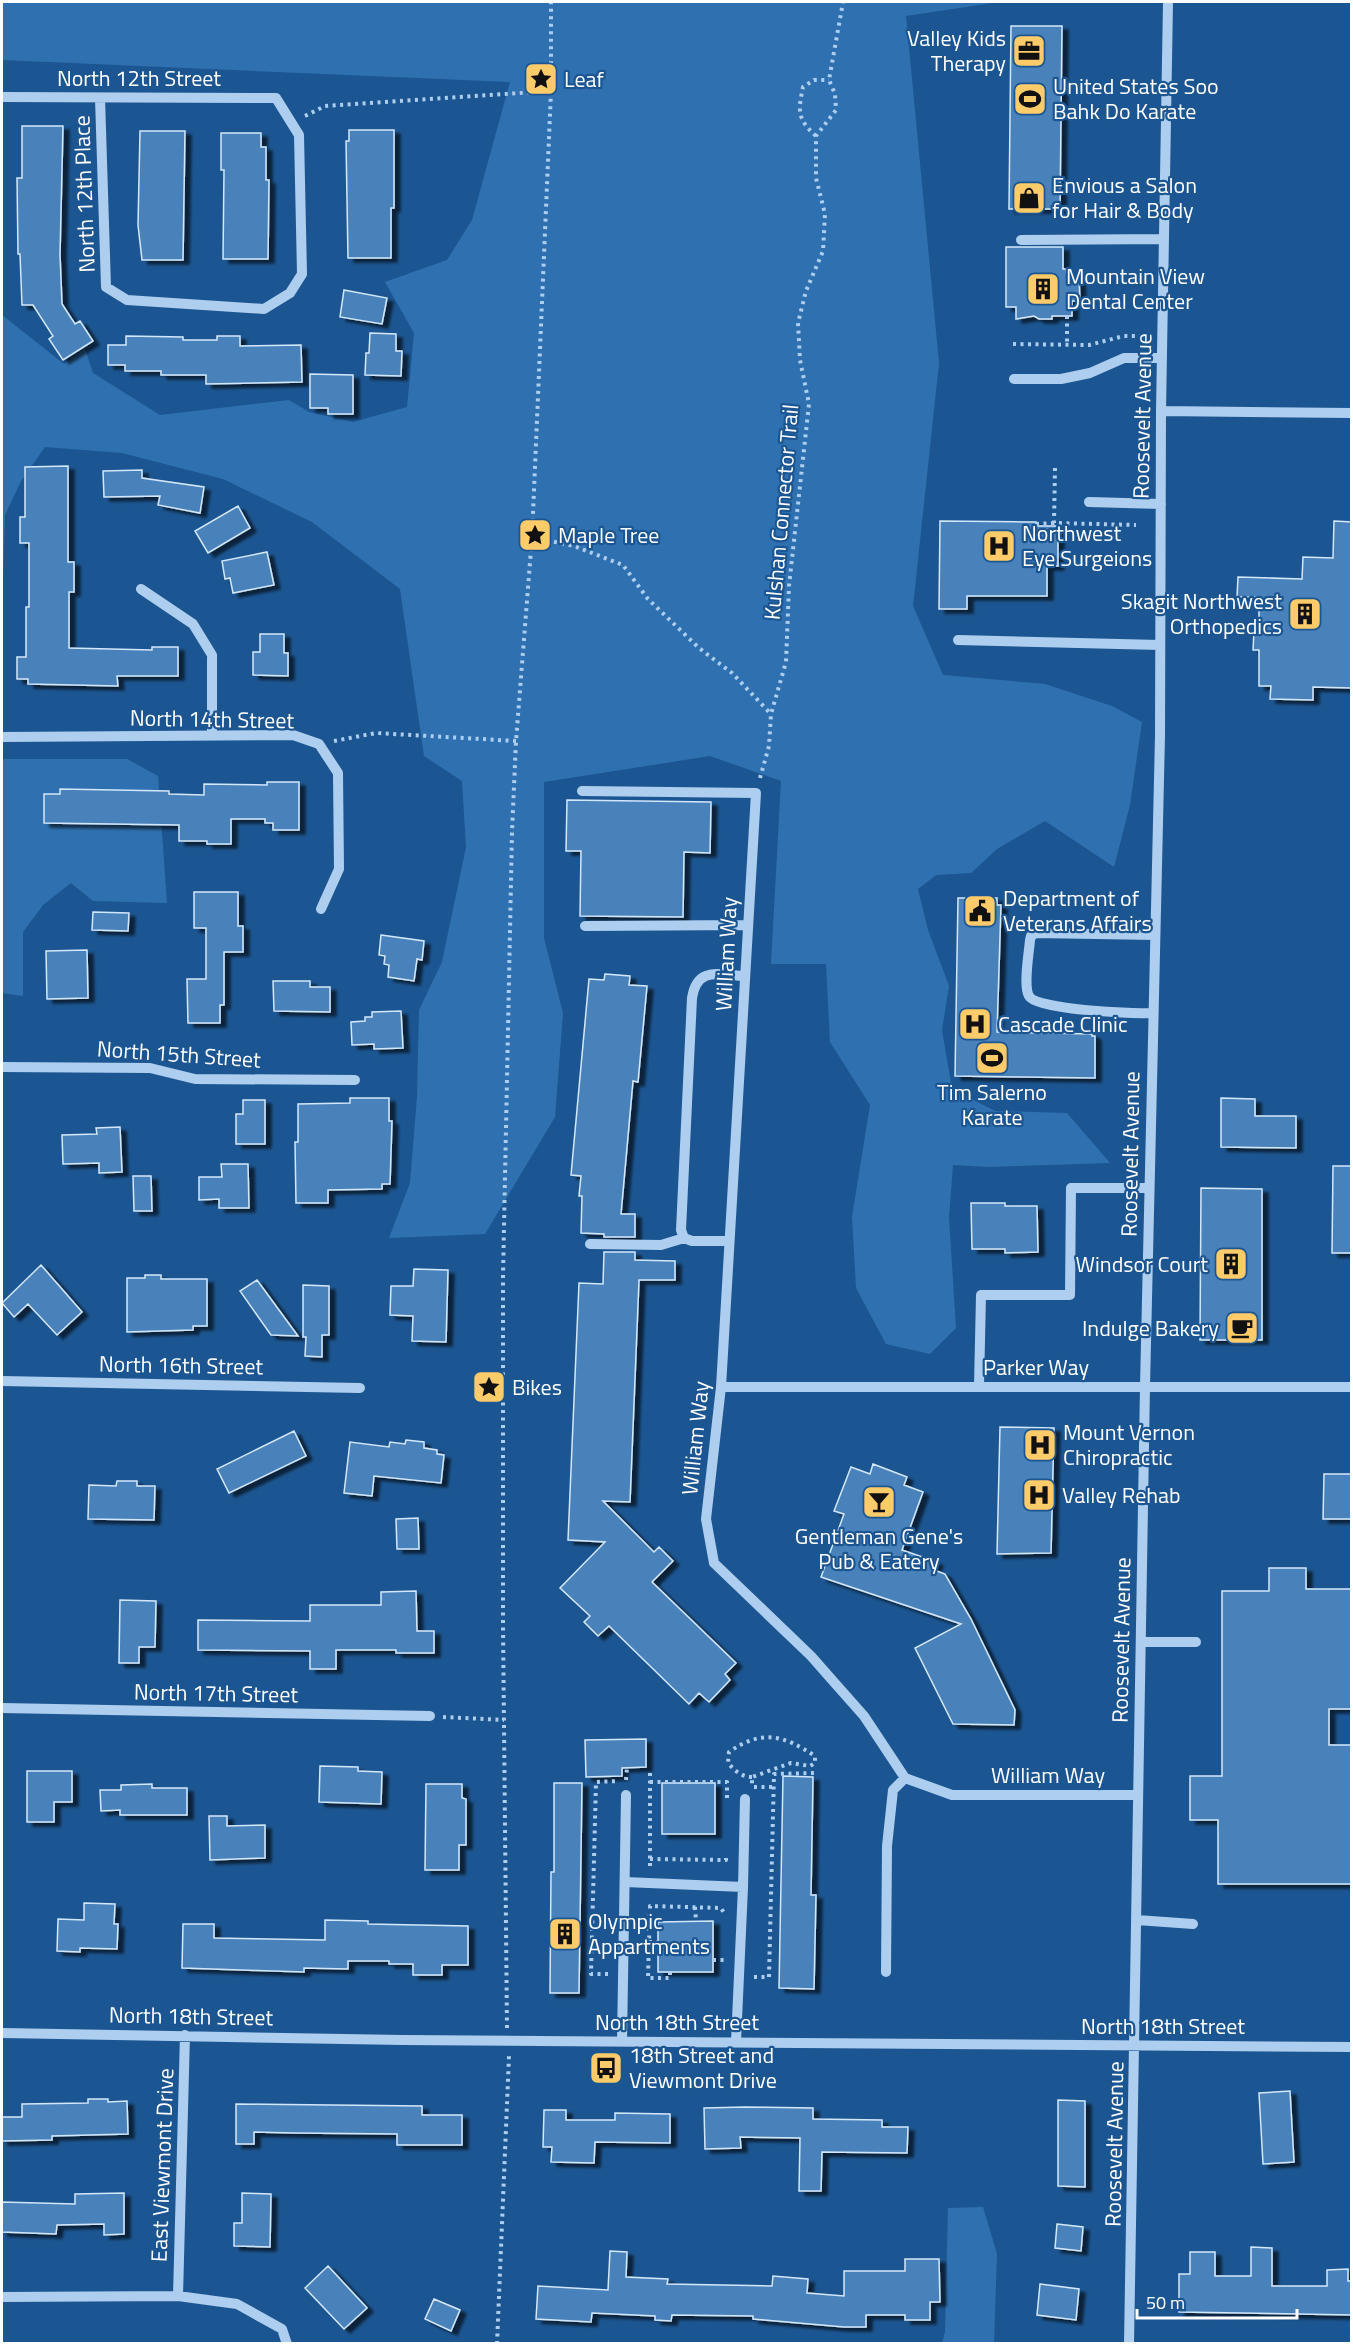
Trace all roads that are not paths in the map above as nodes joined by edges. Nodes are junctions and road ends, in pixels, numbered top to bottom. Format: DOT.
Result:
graph roads {
  1 [pos="1168,2"];
  2 [pos="2,97"];
  3 [pos="100,98"];
  4 [pos="276,98"];
  5 [pos="1164,239"];
  6 [pos="1022,240"];
  7 [pos="1162,358"];
  8 [pos="1014,379"];
  9 [pos="1161,411"];
  10 [pos="1352,413"];
  11 [pos="1089,502"];
  12 [pos="1161,504"];
  13 [pos="141,589"];
  14 [pos="958,640"];
  15 [pos="1160,645"];
  16 [pos="212,736"];
  17 [pos="2,737"];
  18 [pos="582,791"];
  19 [pos="321,909"];
  20 [pos="747,925"];
  21 [pos="585,926"];
  22 [pos="1155,935"];
  23 [pos="744,976"];
  24 [pos="1153,1013"];
  25 [pos="2,1067"];
  26 [pos="355,1080"];
  27 [pos="1149,1188"];
  28 [pos="684,1238"];
  29 [pos="729,1241"];
  30 [pos="590,1244"];
  31 [pos="2,1381"];
  32 [pos="979,1386"];
  33 [pos="1145,1386"];
  34 [pos="721,1387"];
  35 [pos="1352,1387"];
  36 [pos="360,1388"];
  37 [pos="1141,1642"];
  38 [pos="1196,1642"];
  39 [pos="2,1708"];
  40 [pos="430,1716"];
  41 [pos="905,1778"];
  42 [pos="626,1795"];
  43 [pos="1138,1795"];
  44 [pos="745,1799"];
  45 [pos="625,1882"];
  46 [pos="743,1887"];
  47 [pos="1137,1920"];
  48 [pos="1193,1924"];
  49 [pos="886,1972"];
  50 [pos="2,2033"];
  51 [pos="185,2035"];
  52 [pos="622,2041"];
  53 [pos="736,2042"];
  54 [pos="1136,2045"];
  55 [pos="1352,2047"];
  56 [pos="178,2296"];
  57 [pos="2,2297"];
  58 [pos="287,2343"];
  59 [pos="1129,2343"];
  1 -- 5 [label="street, Roosevelt Avenue"];
  2 -- 3 [label="street, North 12th Street"];
  3 -- 4 [label="street, North 12th Street"];
  3 -- 4 [label="street, North 12th Place"];
  5 -- 6 [label="street"];
  5 -- 7 [label="street, Roosevelt Avenue"];
  7 -- 8 [label="street"];
  7 -- 9 [label="street, Roosevelt Avenue"];
  9 -- 10 [label="street"];
  9 -- 12 [label="street, Roosevelt Avenue"];
  11 -- 12 [label="street"];
  12 -- 15 [label="street, Roosevelt Avenue"];
  13 -- 16 [label="street"];
  14 -- 15 [label="street"];
  15 -- 22 [label="street, Roosevelt Avenue"];
  16 -- 17 [label="street, North 14th Street"];
  16 -- 19 [label="street, North 14th Street"];
  18 -- 20 [label="street, William Way"];
  20 -- 21 [label="street"];
  20 -- 23 [label="street, William Way"];
  22 -- 24 [label="street, Roosevelt Avenue"];
  22 -- 24 [label="street"];
  23 -- 28 [label="street"];
  23 -- 29 [label="street, William Way"];
  24 -- 27 [label="street, Roosevelt Avenue"];
  25 -- 26 [label="street, North 15th Street"];
  27 -- 32 [label="street"];
  27 -- 33 [label="street, Roosevelt Avenue"];
  28 -- 29 [label="street"];
  28 -- 30 [label="street"];
  29 -- 34 [label="street, William Way"];
  31 -- 36 [label="street, North 16th Street"];
  32 -- 33 [label="street, Parker Way"];
  32 -- 34 [label="street, Parker Way"];
  33 -- 35 [label="street, Parker Way"];
  33 -- 37 [label="street, Roosevelt Avenue"];
  34 -- 41 [label="street, William Way"];
  37 -- 38 [label="street"];
  37 -- 43 [label="street, Roosevelt Avenue"];
  39 -- 40 [label="street, North 17th Street"];
  41 -- 43 [label="street, William Way"];
  41 -- 49 [label="street"];
  42 -- 45 [label="street"];
  43 -- 47 [label="street, Roosevelt Avenue"];
  44 -- 46 [label="street"];
  45 -- 46 [label="street"];
  45 -- 52 [label="street"];
  46 -- 53 [label="street"];
  47 -- 48 [label="street"];
  47 -- 54 [label="street, Roosevelt Avenue"];
  50 -- 51 [label="street, North 18th Street"];
  51 -- 52 [label="street, North 18th Street"];
  51 -- 56 [label="street, East Viewmont Drive"];
  52 -- 53 [label="street, North 18th Street"];
  53 -- 54 [label="street, North 18th Street"];
  54 -- 55 [label="street, North 18th Street"];
  54 -- 59 [label="street, Roosevelt Avenue"];
  56 -- 57 [label="street"];
  56 -- 58 [label="street"];
}
